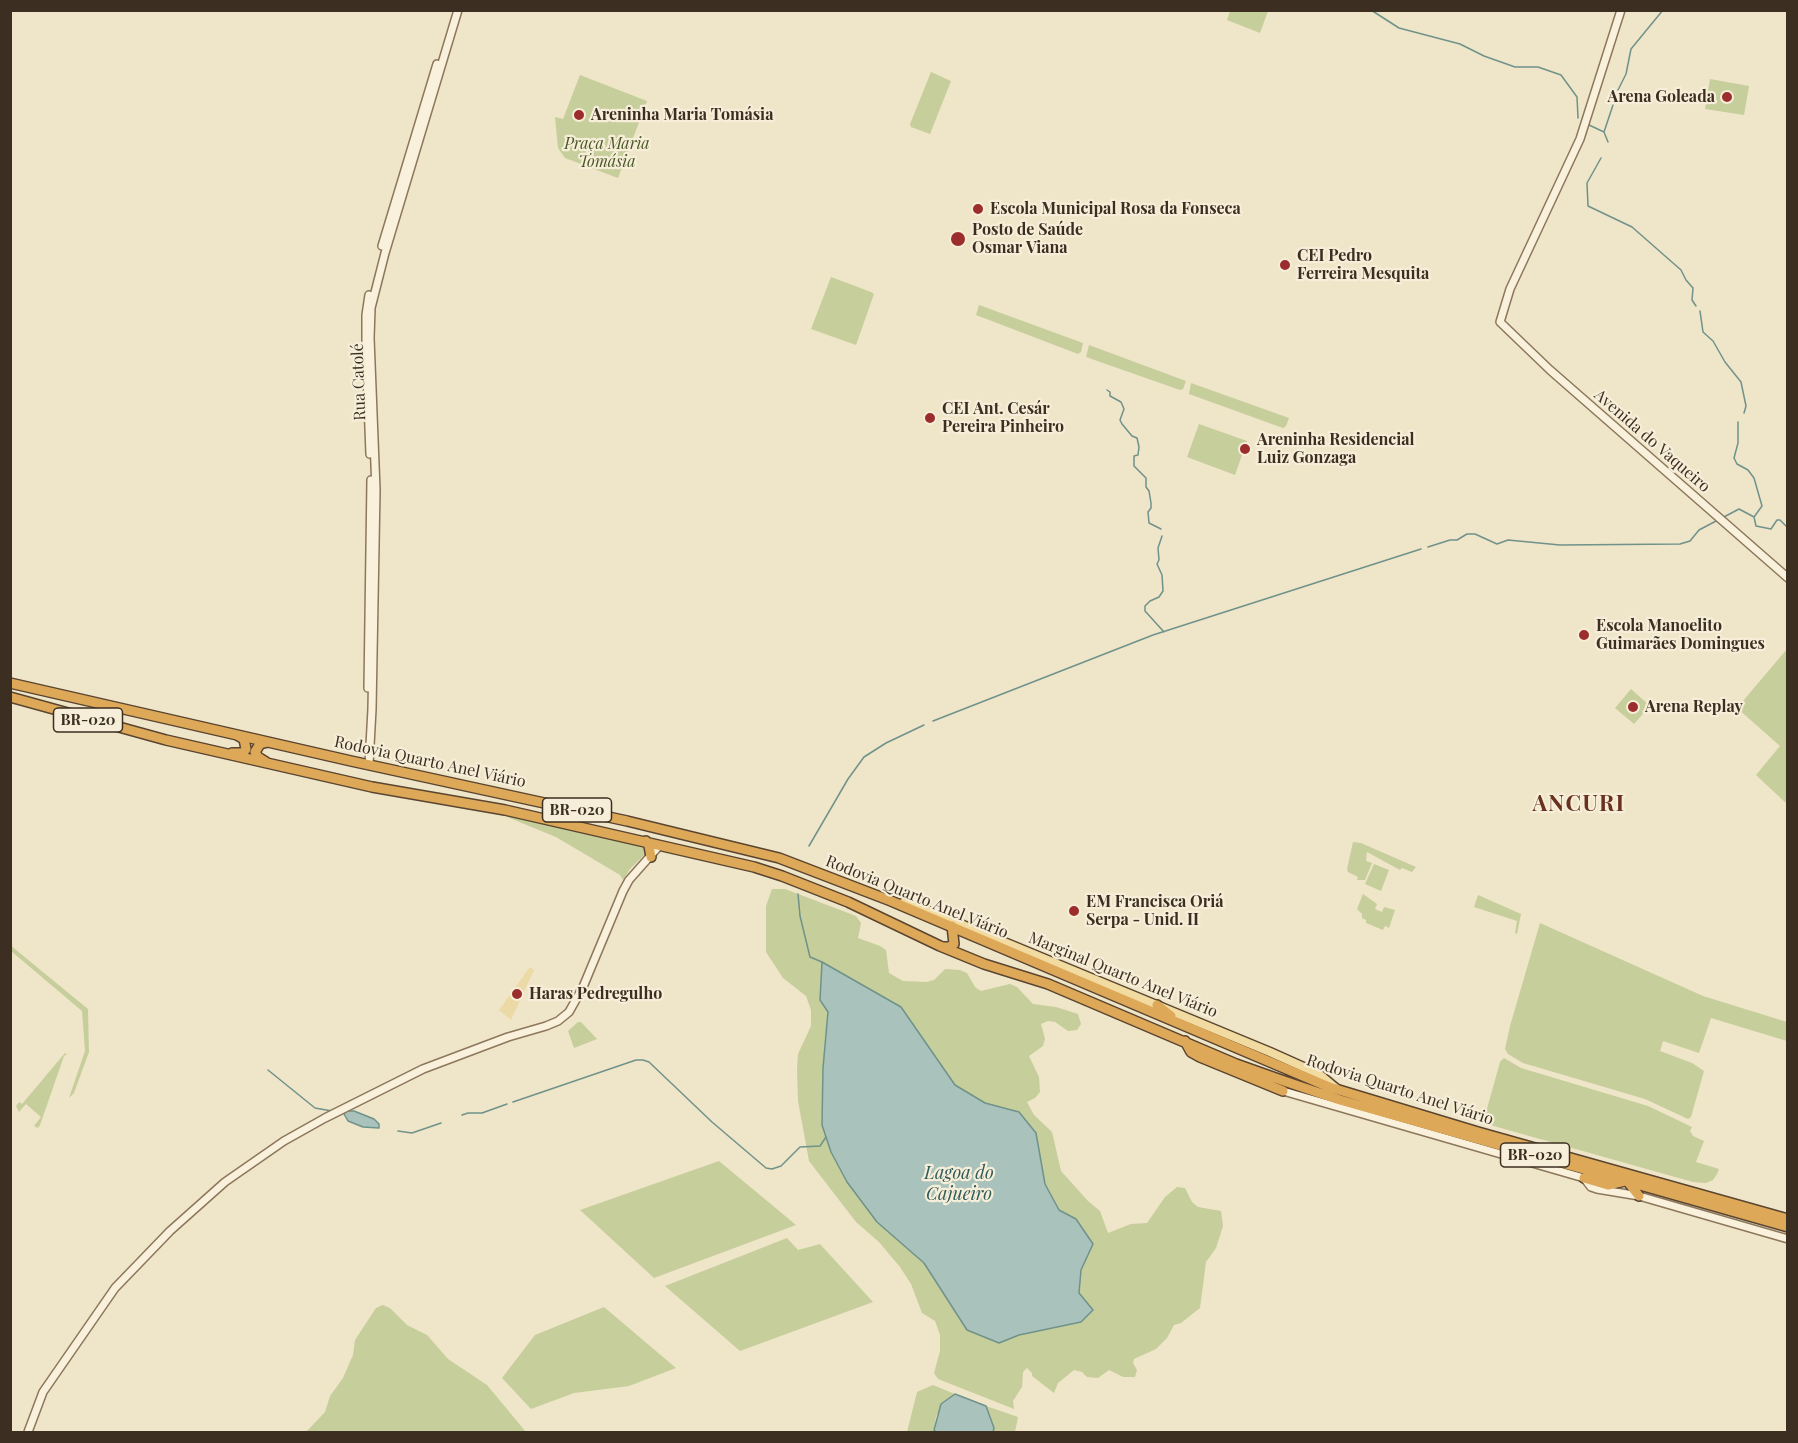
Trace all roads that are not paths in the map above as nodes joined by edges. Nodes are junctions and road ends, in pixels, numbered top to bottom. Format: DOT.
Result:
graph roads {
  1 [pos="456,10"];
  2 [pos="1621,10"];
  3 [pos="1788,578"];
  4 [pos="10,682"];
  5 [pos="10,697"];
  6 [pos="237,734"];
  7 [pos="268,742"];
  8 [pos="215,752"];
  9 [pos="269,764"];
  10 [pos="367,764"];
  11 [pos="627,821"];
  12 [pos="623,836"];
  13 [pos="646,842"];
  14 [pos="714,842"];
  15 [pos="660,845"];
  16 [pos="651,856"];
  17 [pos="708,856"];
  18 [pos="891,901"];
  19 [pos="952,926"];
  20 [pos="940,946"];
  21 [pos="1157,1005"];
  22 [pos="1185,1026"];
  23 [pos="1287,1069"];
  24 [pos="1283,1086"];
  25 [pos="1337,1089"];
  26 [pos="1584,1178"];
  27 [pos="1627,1181"];
  28 [pos="1639,1196"];
  29 [pos="1788,1219"];
  30 [pos="1788,1227"];
  31 [pos="1788,1239"];
  32 [pos="28,1432"];
  1 -- 10 [label="street, Rua Catolé"];
  2 -- 3 [label="street, Avenida do Vaqueiro"];
  4 -- 6 [label="highway, Rodovia Quarto Anel Viário / BR-020"];
  5 -- 8 [label="highway, Rodovia Quarto Anel Viário / BR-020"];
  6 -- 7 [label="highway, Rodovia Quarto Anel Viário / BR-020"];
  6 -- 8 [label="highway"];
  7 -- 9 [label="highway"];
  7 -- 10 [label="highway, Rodovia Quarto Anel Viário / BR-020"];
  8 -- 9 [label="highway, Rodovia Quarto Anel Viário / BR-020"];
  9 -- 12 [label="highway, Rodovia Quarto Anel Viário / BR-020"];
  10 -- 11 [label="highway, Rodovia Quarto Anel Viário / BR-020"];
  11 -- 12 [label="highway"];
  11 -- 14 [label="highway, Rodovia Quarto Anel Viário / BR-020"];
  12 -- 13 [label="highway, Rodovia Quarto Anel Viário / BR-020"];
  13 -- 15 [label="highway, Rodovia Quarto Anel Viário / BR-020"];
  13 -- 16 [label="highway"];
  14 -- 17 [label="highway"];
  14 -- 18 [label="highway, Rodovia Quarto Anel Viário / BR-020"];
  15 -- 16 [label="street"];
  15 -- 17 [label="highway, Rodovia Quarto Anel Viário / BR-020"];
  16 -- 32 [label="street"];
  17 -- 20 [label="highway, Rodovia Quarto Anel Viário / BR-020"];
  18 -- 19 [label="highway, Rodovia Quarto Anel Viário / BR-020"];
  18 -- 21 [label="main road, Marginal Quarto Anel Viário / BR-020"];
  19 -- 20 [label="highway"];
  19 -- 22 [label="highway, Rodovia Quarto Anel Viário / BR-020"];
  20 -- 24 [label="highway, Rodovia Quarto Anel Viário / BR-020"];
  21 -- 22 [label="highway"];
  21 -- 25 [label="main road, Marginal Quarto Anel Viário / BR-020"];
  22 -- 23 [label="highway, Rodovia Quarto Anel Viário / BR-020"];
  23 -- 24 [label="highway"];
  23 -- 25 [label="highway, Rodovia Quarto Anel Viário / BR-020"];
  24 -- 26 [label="street"];
  24 -- 27 [label="highway, Rodovia Quarto Anel Viário / BR-020"];
  25 -- 29 [label="highway, Rodovia Quarto Anel Viário / BR-020"];
  26 -- 27 [label="highway"];
  26 -- 28 [label="street"];
  27 -- 28 [label="highway"];
  27 -- 30 [label="highway, Rodovia Quarto Anel Viário / BR-020"];
  28 -- 31 [label="street"];
}
